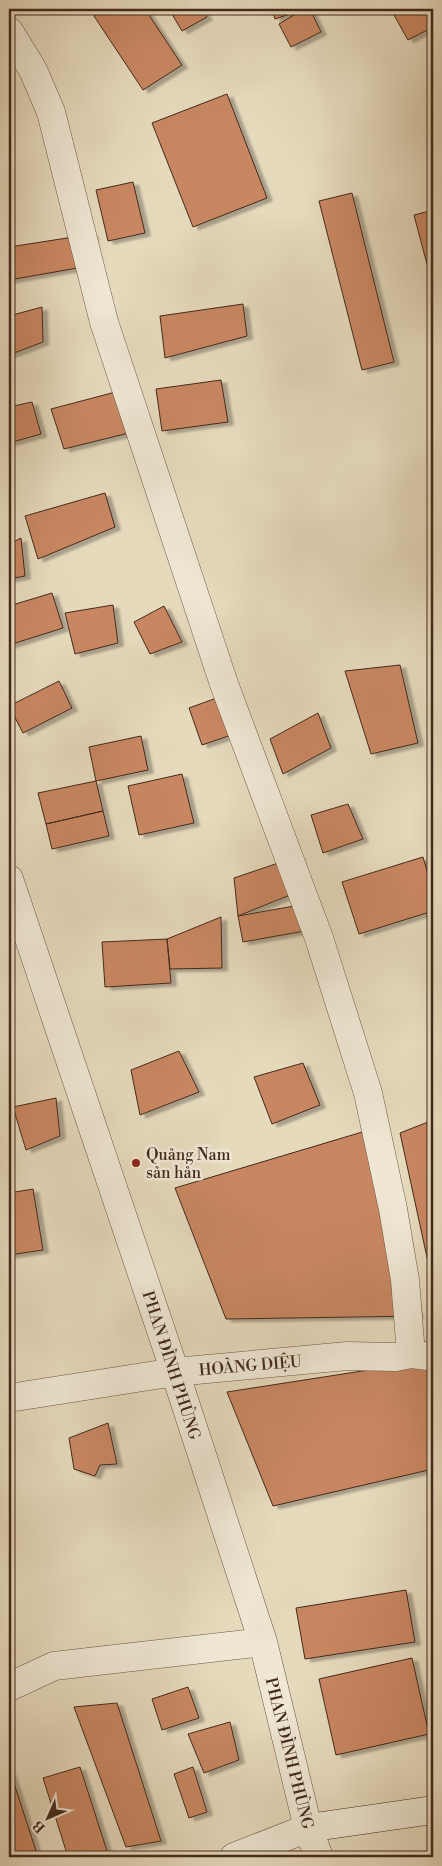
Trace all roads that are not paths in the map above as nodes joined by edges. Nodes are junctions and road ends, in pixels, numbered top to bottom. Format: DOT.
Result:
graph roads {
  1 [pos="9,32"];
  2 [pos="9,879"];
  3 [pos="422,1355"];
  4 [pos="175,1372"];
  5 [pos="9,1398"];
  6 [pos="262,1642"];
  7 [pos="9,1687"];
  8 [pos="433,1810"];
  9 [pos="308,1828"];
  10 [pos="234,1857"];
  11 [pos="318,1857"];
  1 -- 3 [label="street"];
  2 -- 4 [label="street, PHAN ĐÌNH PHÙNG"];
  3 -- 4 [label="street, HOÀNG DIỆU"];
  4 -- 5 [label="street, HOÀNG DIỆU"];
  4 -- 6 [label="street, PHAN ĐÌNH PHÙNG"];
  6 -- 7 [label="street"];
  6 -- 9 [label="street, PHAN ĐÌNH PHÙNG"];
  8 -- 9 [label="street"];
  9 -- 10 [label="street"];
  9 -- 11 [label="street, PHAN ĐÌNH PHÙNG"];
}
